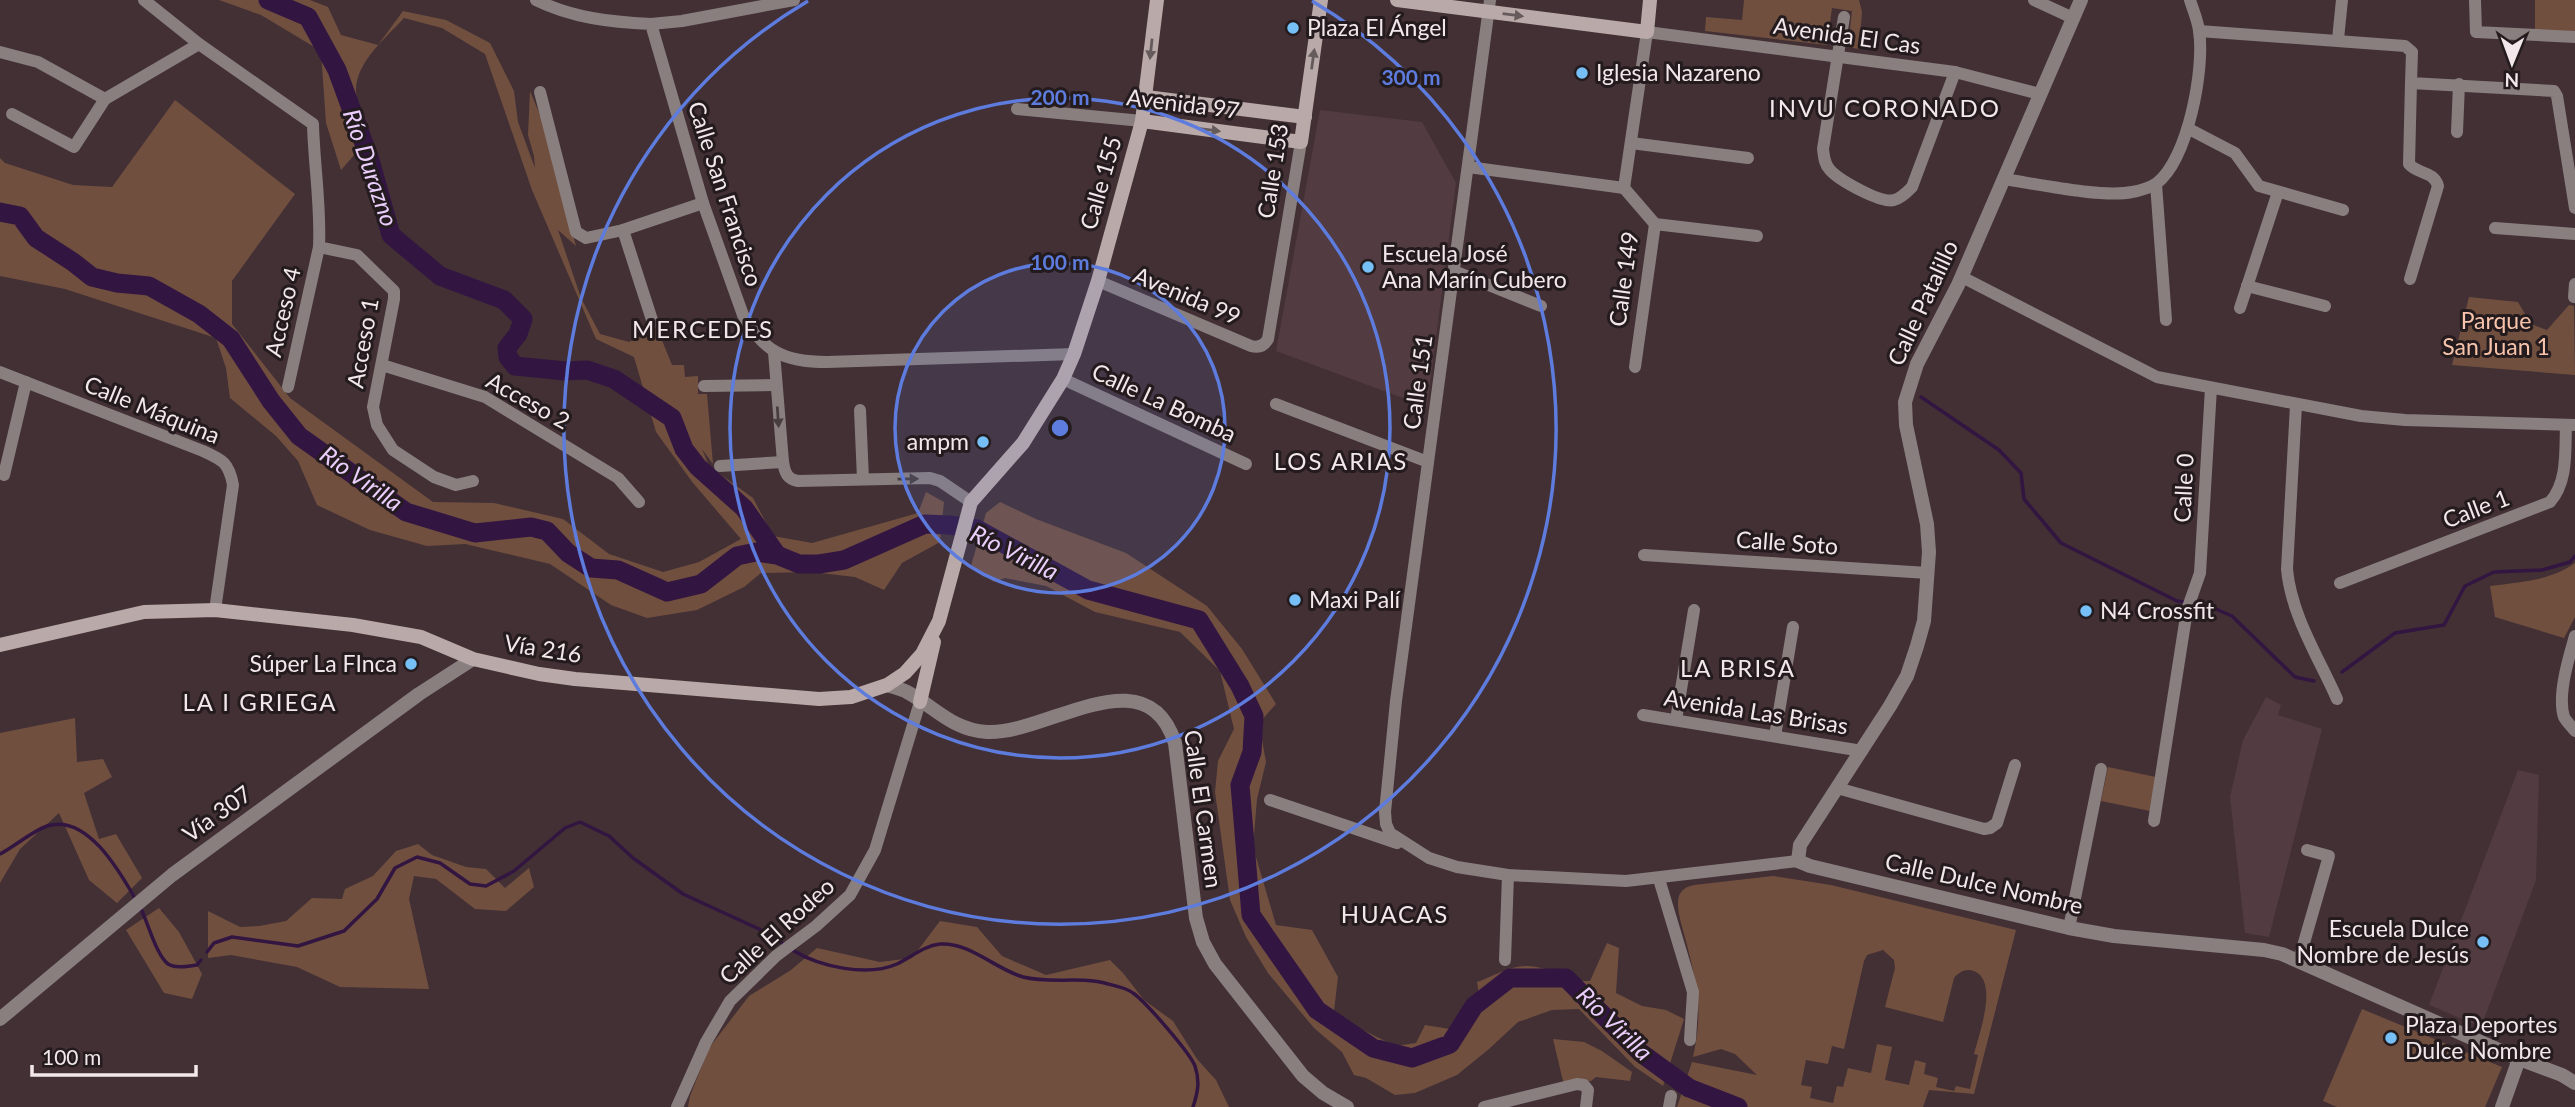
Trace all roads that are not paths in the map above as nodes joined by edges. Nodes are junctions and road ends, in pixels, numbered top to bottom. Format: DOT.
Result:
graph roads {
  1 [pos="144,0"];
  2 [pos="536,0"];
  3 [pos="794,0"];
  4 [pos="1157,0"];
  5 [pos="1321,0"];
  6 [pos="1396,0"];
  7 [pos="1650,0"];
  8 [pos="2034,0"];
  9 [pos="2081,0"];
  10 [pos="2189,0"];
  11 [pos="2343,0"];
  12 [pos="2475,0"];
  13 [pos="1489,6"];
  14 [pos="1844,17"];
  15 [pos="2073,18"];
  16 [pos="651,24"];
  17 [pos="1647,32"];
  18 [pos="2199,32"];
  19 [pos="2575,37"];
  20 [pos="2338,39"];
  21 [pos="200,44"];
  22 [pos="0,52"];
  23 [pos="1839,55"];
  24 [pos="1955,72"];
  25 [pos="2411,83"];
  26 [pos="2459,84"];
  27 [pos="540,92"];
  28 [pos="2040,94"];
  29 [pos="1146,97"];
  30 [pos="105,99"];
  31 [pos="1017,108"];
  32 [pos="12,114"];
  33 [pos="1305,117"];
  34 [pos="1142,121"];
  35 [pos="2189,129"];
  36 [pos="2457,132"];
  37 [pos="1301,142"];
  38 [pos="1631,143"];
  39 [pos="1748,158"];
  40 [pos="1468,167"];
  41 [pos="2004,180"];
  42 [pos="2156,184"];
  43 [pos="1624,188"];
  44 [pos="2278,192"];
  45 [pos="703,203"];
  46 [pos="2575,208"];
  47 [pos="2343,210"];
  48 [pos="1655,224"];
  49 [pos="2495,228"];
  50 [pos="623,230"];
  51 [pos="2575,234"];
  52 [pos="1757,236"];
  53 [pos="319,247"];
  54 [pos="1454,271"];
  55 [pos="1962,277"];
  56 [pos="2410,279"];
  57 [pos="1098,281"];
  58 [pos="2247,286"];
  59 [pos="1541,306"];
  60 [pos="2325,306"];
  61 [pos="2240,308"];
  62 [pos="2166,320"];
  63 [pos="653,323"];
  64 [pos="1261,346"];
  65 [pos="774,352"];
  66 [pos="1074,354"];
  67 [pos="382,365"];
  68 [pos="1635,367"];
  69 [pos="0,372"];
  70 [pos="1063,379"];
  71 [pos="26,382"];
  72 [pos="775,385"];
  73 [pos="704,386"];
  74 [pos="288,387"];
  75 [pos="2211,388"];
  76 [pos="1276,404"];
  77 [pos="2296,405"];
  78 [pos="860,410"];
  79 [pos="2570,425"];
  80 [pos="783,462"];
  81 [pos="1429,462"];
  82 [pos="1246,464"];
  83 [pos="720,466"];
  84 [pos="4,475"];
  85 [pos="863,479"];
  86 [pos="473,481"];
  87 [pos="639,502"];
  88 [pos="969,505"];
  89 [pos="1644,555"];
  90 [pos="1928,573"];
  91 [pos="2340,583"];
  92 [pos="215,610"];
  93 [pos="1694,610"];
  94 [pos="939,621"];
  95 [pos="1793,627"];
  96 [pos="2575,636"];
  97 [pos="0,645"];
  98 [pos="473,659"];
  99 [pos="887,685"];
  100 [pos="2337,699"];
  101 [pos="920,702"];
  102 [pos="1643,715"];
  103 [pos="1676,720"];
  104 [pos="2575,731"];
  105 [pos="1775,736"];
  106 [pos="1862,751"];
  107 [pos="2015,765"];
  108 [pos="2101,769"];
  109 [pos="1837,788"];
  110 [pos="1270,800"];
  111 [pos="1385,812"];
  112 [pos="2154,821"];
  113 [pos="1407,846"];
  114 [pos="2306,850"];
  115 [pos="1798,861"];
  116 [pos="1508,875"];
  117 [pos="1659,879"];
  118 [pos="2069,928"];
  119 [pos="1505,960"];
  120 [pos="2299,960"];
  121 [pos="0,1019"];
  122 [pos="1690,1040"];
  123 [pos="2519,1059"];
  124 [pos="2568,1073"];
  125 [pos="2575,1083"];
  126 [pos="677,1107"];
  127 [pos="1347,1107"];
  128 [pos="1485,1107"];
  129 [pos="1586,1107"];
  130 [pos="2502,1107"];
  1 -- 21 [label="street"];
  2 -- 16 [label="street"];
  3 -- 16 [label="street"];
  4 -- 29 [label="main road, Calle 155, one-way"];
  33 -- 5 [label="main road, Calle 153, one-way"];
  6 -- 13 [label="main road"];
  7 -- 17 [label="main road"];
  8 -- 15 [label="street"];
  9 -- 15 [label="street, Calle Patalillo"];
  10 -- 18 [label="street"];
  11 -- 20 [label="street"];
  12 -- 19 [label="street"];
  13 -- 17 [label="main road, one-way"];
  13 -- 40 [label="street, Calle 151"];
  14 -- 23 [label="street"];
  15 -- 28 [label="street, Calle Patalillo"];
  16 -- 45 [label="street, Calle San Francisco"];
  17 -- 23 [label="street, Avenida El Cas"];
  17 -- 38 [label="street"];
  18 -- 20 [label="street"];
  18 -- 35 [label="street"];
  20 -- 25 [label="street"];
  21 -- 30 [label="street"];
  21 -- 53 [label="street"];
  22 -- 30 [label="street"];
  23 -- 24 [label="street, Avenida El Cas"];
  23 -- 24 [label="street"];
  24 -- 28 [label="street, Avenida El Cas"];
  25 -- 26 [label="street"];
  25 -- 56 [label="street"];
  26 -- 36 [label="street"];
  26 -- 46 [label="street"];
  27 -- 50 [label="street"];
  28 -- 41 [label="street, Calle Patalillo"];
  29 -- 33 [label="main road, Avenida 97"];
  29 -- 34 [label="main road, Calle 155"];
  30 -- 32 [label="street"];
  31 -- 34 [label="street, Avenida 97"];
  33 -- 37 [label="main road, Calle 153"];
  34 -- 37 [label="main road, Avenida 97, one-way"];
  34 -- 57 [label="main road, Calle 155"];
  35 -- 42 [label="street"];
  35 -- 44 [label="street"];
  37 -- 64 [label="street, Calle 153"];
  38 -- 39 [label="street"];
  38 -- 43 [label="street"];
  40 -- 43 [label="street"];
  40 -- 54 [label="street, Calle 151"];
  41 -- 42 [label="street"];
  41 -- 55 [label="street, Calle Patalillo"];
  42 -- 62 [label="street"];
  43 -- 48 [label="street, Calle 149"];
  44 -- 47 [label="street"];
  44 -- 58 [label="street"];
  45 -- 50 [label="street"];
  45 -- 65 [label="street, Calle San Francisco"];
  48 -- 52 [label="street"];
  48 -- 68 [label="street, Calle 149"];
  49 -- 51 [label="street"];
  50 -- 63 [label="street"];
  53 -- 67 [label="street, Acceso 1"];
  53 -- 74 [label="street, Acceso 4"];
  54 -- 59 [label="street"];
  54 -- 81 [label="street, Calle 151"];
  55 -- 75 [label="street"];
  55 -- 90 [label="street, Calle Patalillo"];
  57 -- 64 [label="street, Avenida 99"];
  57 -- 66 [label="main road, Calle 155"];
  58 -- 60 [label="street"];
  58 -- 61 [label="street"];
  65 -- 66 [label="street"];
  65 -- 72 [label="street"];
  66 -- 70 [label="main road, Calle 155"];
  67 -- 86 [label="street, Acceso 1"];
  67 -- 87 [label="street, Acceso 2"];
  69 -- 71 [label="street, Calle Máquina"];
  70 -- 82 [label="street, Calle La Bomba"];
  70 -- 88 [label="main road, Calle 155"];
  71 -- 84 [label="street"];
  71 -- 92 [label="street, Calle Máquina"];
  72 -- 73 [label="street"];
  72 -- 80 [label="street, one-way"];
  75 -- 77 [label="street"];
  75 -- 112 [label="street, Calle 0"];
  76 -- 81 [label="street"];
  77 -- 79 [label="street"];
  77 -- 100 [label="street"];
  78 -- 85 [label="street"];
  79 -- 91 [label="street, Calle 1"];
  80 -- 83 [label="street"];
  80 -- 85 [label="street"];
  81 -- 111 [label="street, Calle 151"];
  85 -- 88 [label="street, one-way"];
  88 -- 94 [label="main road, Vía 216"];
  89 -- 90 [label="street, Calle Soto"];
  90 -- 106 [label="street, Calle Patalillo"];
  92 -- 97 [label="main road, Vía 216"];
  92 -- 98 [label="main road, Vía 216"];
  93 -- 103 [label="street"];
  94 -- 99 [label="main road, Vía 216"];
  94 -- 101 [label="main road"];
  95 -- 105 [label="street"];
  96 -- 104 [label="street"];
  98 -- 99 [label="main road, Vía 216"];
  98 -- 121 [label="street, Vía 307"];
  99 -- 101 [label="street, Calle El Carmen"];
  101 -- 126 [label="street, Calle El Rodeo"];
  101 -- 127 [label="street, Calle El Carmen"];
  102 -- 103 [label="street, Avenida Las Brisas"];
  103 -- 105 [label="street, Avenida Las Brisas"];
  105 -- 106 [label="street, Avenida Las Brisas"];
  106 -- 109 [label="street, Calle Patalillo"];
  107 -- 109 [label="street"];
  108 -- 118 [label="street"];
  109 -- 115 [label="street, Calle Patalillo"];
  110 -- 113 [label="street"];
  111 -- 113 [label="street, Calle Dulce Nombre"];
  113 -- 116 [label="street, Calle Dulce Nombre"];
  114 -- 120 [label="street"];
  115 -- 117 [label="street, Calle Dulce Nombre"];
  115 -- 118 [label="street, Calle Dulce Nombre"];
  116 -- 117 [label="street, Calle Dulce Nombre"];
  116 -- 119 [label="street"];
  117 -- 122 [label="street"];
  118 -- 120 [label="street, Calle Dulce Nombre"];
  120 -- 123 [label="street, Calle Dulce Nombre"];
  123 -- 124 [label="street, Calle Dulce Nombre"];
  123 -- 130 [label="street"];
  124 -- 125 [label="street, Calle Dulce Nombre"];
  128 -- 129 [label="street"];
}
